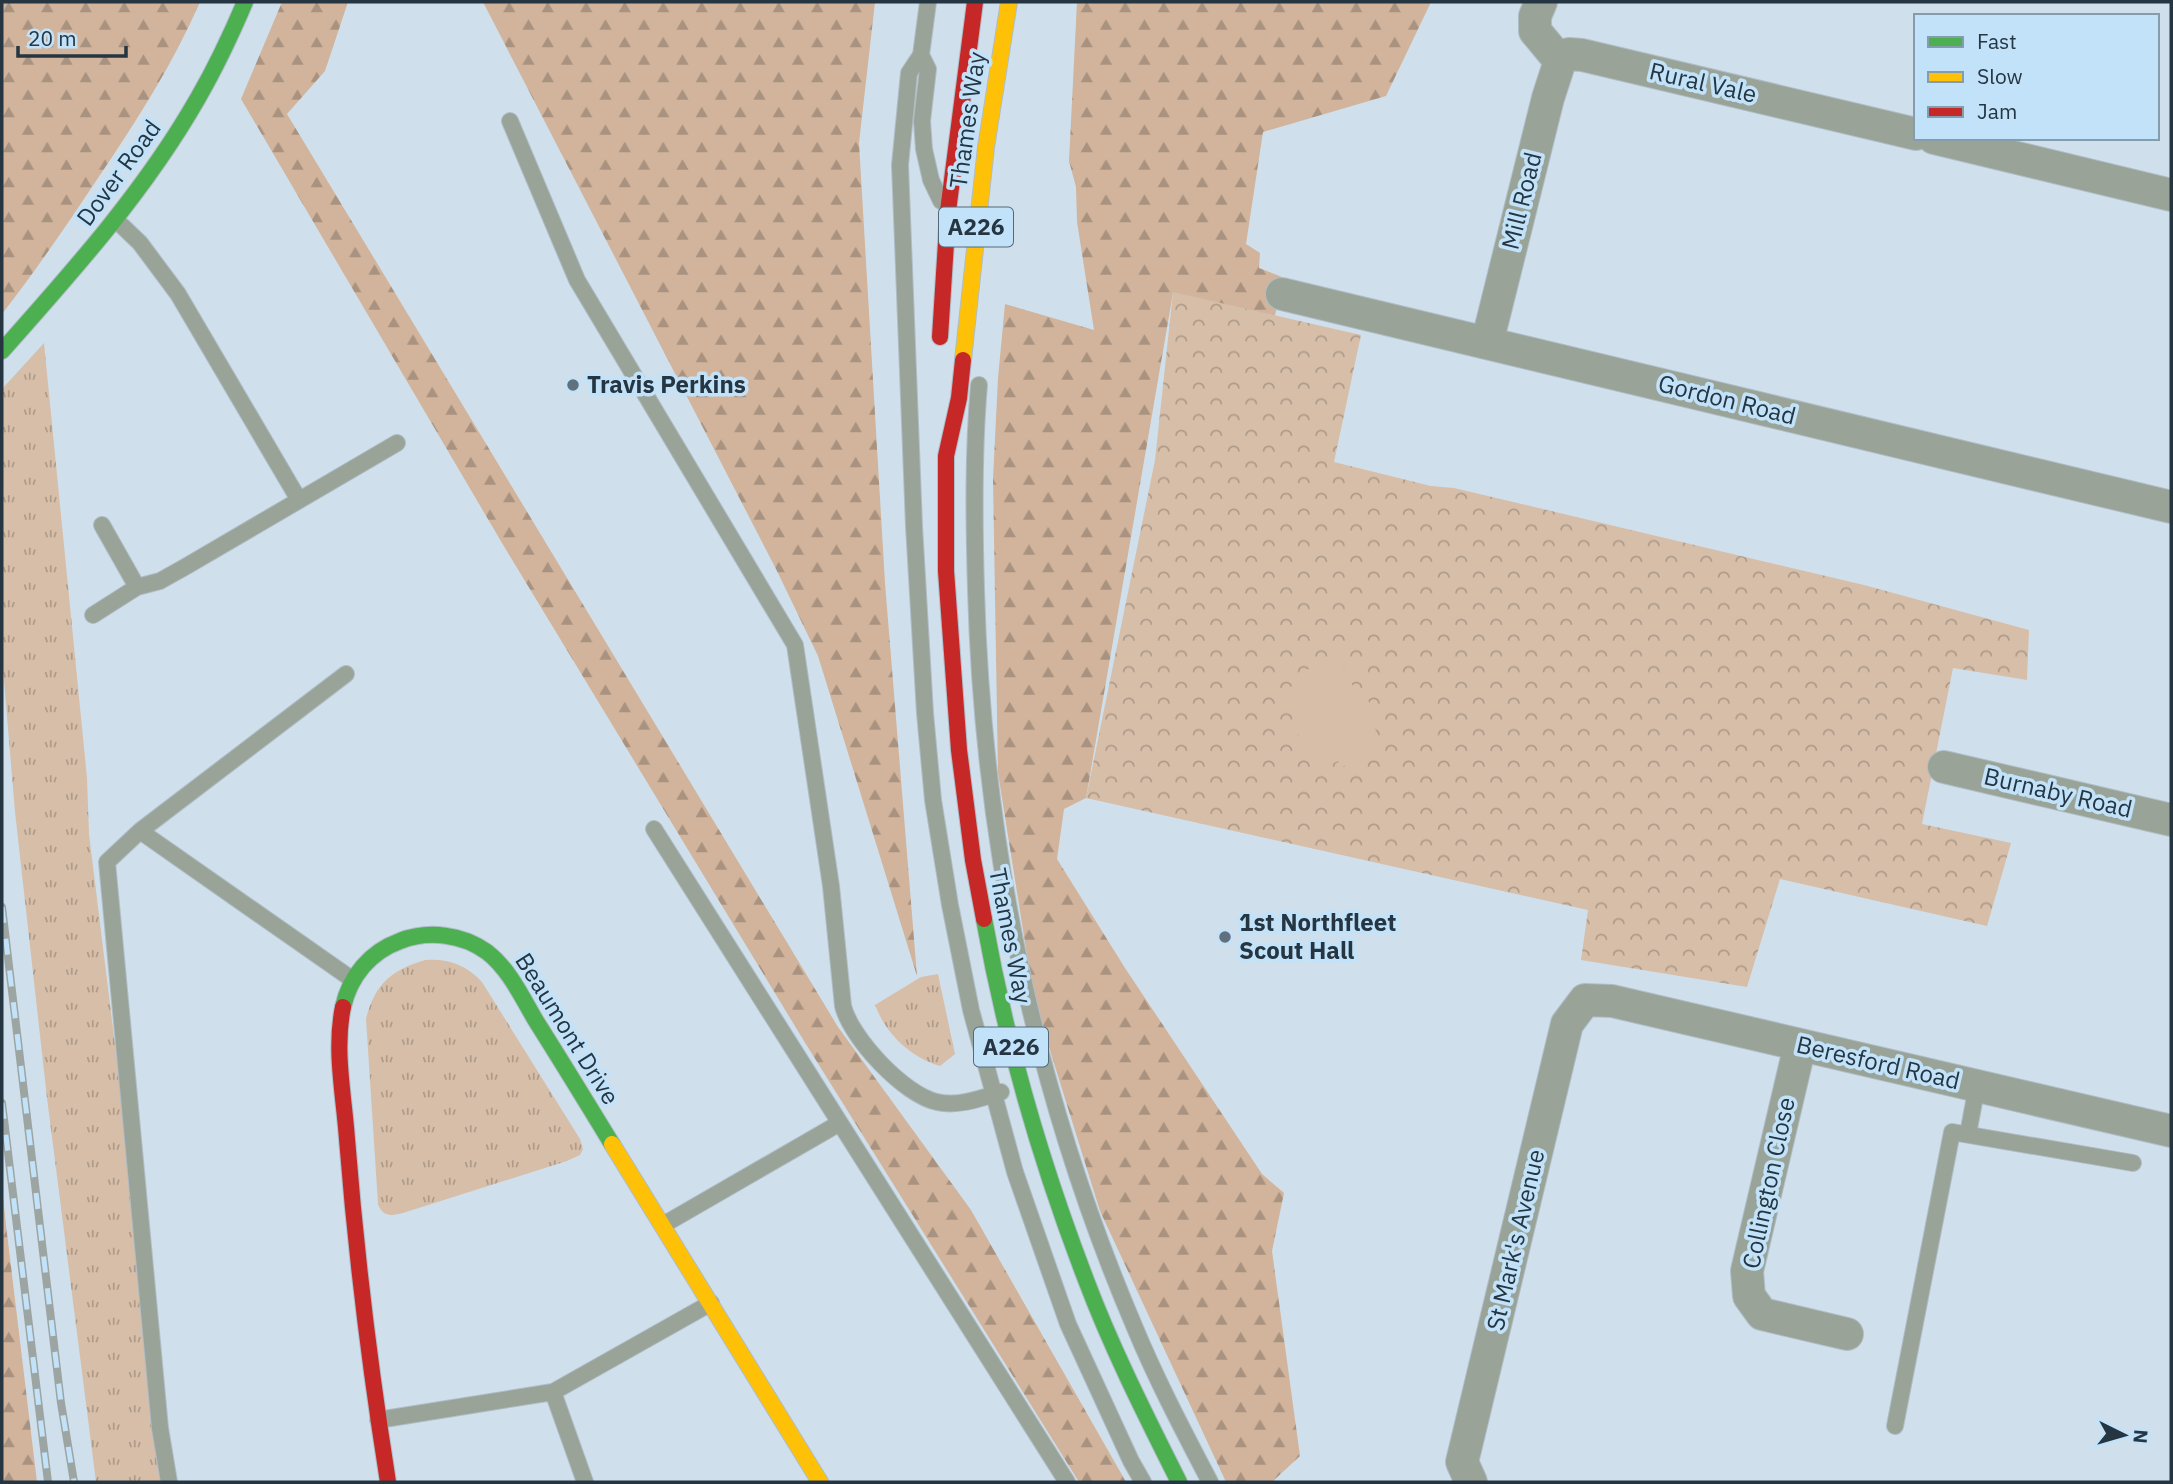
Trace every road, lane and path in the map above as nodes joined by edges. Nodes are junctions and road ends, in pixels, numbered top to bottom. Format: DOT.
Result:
graph roads {
  1 [pos="245,2"];
  2 [pos="928,2"];
  3 [pos="975,2"];
  4 [pos="1009,2"];
  5 [pos="1541,2"];
  6 [pos="921,55"];
  7 [pos="1560,61"];
  8 [pos="510,121"];
  9 [pos="1914,134"];
  10 [pos="1942,140"];
  11 [pos="2171,195"];
  12 [pos="948,211"];
  13 [pos="116,220"];
  14 [pos="973,258"];
  15 [pos="1282,294"];
  16 [pos="983,324"];
  17 [pos="1487,342"];
  18 [pos="2,351"];
  19 [pos="939,356"];
  20 [pos="980,370"];
  21 [pos="939,425"];
  22 [pos="397,443"];
  23 [pos="946,452"];
  24 [pos="299,500"];
  25 [pos="2171,507"];
  26 [pos="102,525"];
  27 [pos="137,587"];
  28 [pos="93,615"];
  29 [pos="346,674"];
  30 [pos="1944,767"];
  31 [pos="2171,820"];
  32 [pos="654,829"];
  33 [pos="140,831"];
  34 [pos="353,979"];
  35 [pos="1585,1000"];
  36 [pos="1800,1045"];
  37 [pos="1020,1086"];
  38 [pos="1977,1086"];
  39 [pos="994,1094"];
  40 [pos="838,1124"];
  41 [pos="2171,1131"];
  42 [pos="1968,1135"];
  43 [pos="2133,1163"];
  44 [pos="663,1225"];
  45 [pos="711,1303"];
  46 [pos="1847,1334"];
  47 [pos="553,1392"];
  48 [pos="378,1420"];
  49 [pos="1895,1426"];
  50 [pos="169,1482"];
  51 [pos="388,1482"];
  52 [pos="585,1482"];
  53 [pos="820,1482"];
  54 [pos="1067,1482"];
  55 [pos="1143,1482"];
  56 [pos="1179,1482"];
  57 [pos="1210,1482"];
  58 [pos="1471,1482"];
  1 -- 13 [label="main road, Dover Road"];
  2 -- 6 [label="lane"];
  3 -- 12 [label="main road, Thames Way / A226"];
  4 -- 14 [label="main road, Thames Way / A226"];
  5 -- 7 [label="street"];
  6 -- 12 [label="lane"];
  6 -- 39 [label="lane"];
  7 -- 9 [label="street, Rural Vale"];
  7 -- 17 [label="street, Mill Road"];
  8 -- 39 [label="lane"];
  10 -- 11 [label="street"];
  12 -- 14 [label="lane"];
  12 -- 19 [label="main road, Thames Way / A226"];
  13 -- 18 [label="main road, Dover Road"];
  13 -- 24 [label="lane"];
  14 -- 16 [label="lane"];
  14 -- 23 [label="main road, Thames Way / A226"];
  15 -- 17 [label="street, Gordon Road"];
  17 -- 25 [label="street, Gordon Road"];
  20 -- 57 [label="lane"];
  21 -- 23 [label="main road, Thames Way / A226"];
  22 -- 24 [label="lane"];
  23 -- 37 [label="main road, Thames Way / A226"];
  24 -- 27 [label="lane"];
  26 -- 27 [label="lane"];
  27 -- 28 [label="lane"];
  29 -- 33 [label="lane"];
  30 -- 31 [label="street, Burnaby Road"];
  32 -- 40 [label="lane"];
  33 -- 34 [label="lane"];
  33 -- 50 [label="lane"];
  34 -- 44 [label="main road, Beaumont Drive"];
  34 -- 48 [label="main road, Beaumont Drive"];
  35 -- 36 [label="street, Beresford Road"];
  35 -- 58 [label="street, St Mark's Avenue"];
  36 -- 38 [label="street, Beresford Road"];
  36 -- 46 [label="street, Collington Close"];
  37 -- 39 [label="lane"];
  37 -- 56 [label="main road, Thames Way / A226"];
  38 -- 41 [label="street, Beresford Road"];
  38 -- 42 [label="lane"];
  39 -- 55 [label="lane"];
  40 -- 44 [label="lane"];
  40 -- 54 [label="lane"];
  42 -- 43 [label="lane"];
  42 -- 49 [label="lane"];
  44 -- 45 [label="main road, Beaumont Drive"];
  45 -- 47 [label="lane"];
  45 -- 53 [label="main road, Beaumont Drive"];
  47 -- 48 [label="lane"];
  47 -- 52 [label="lane"];
  48 -- 51 [label="main road, Beaumont Drive"];
}
